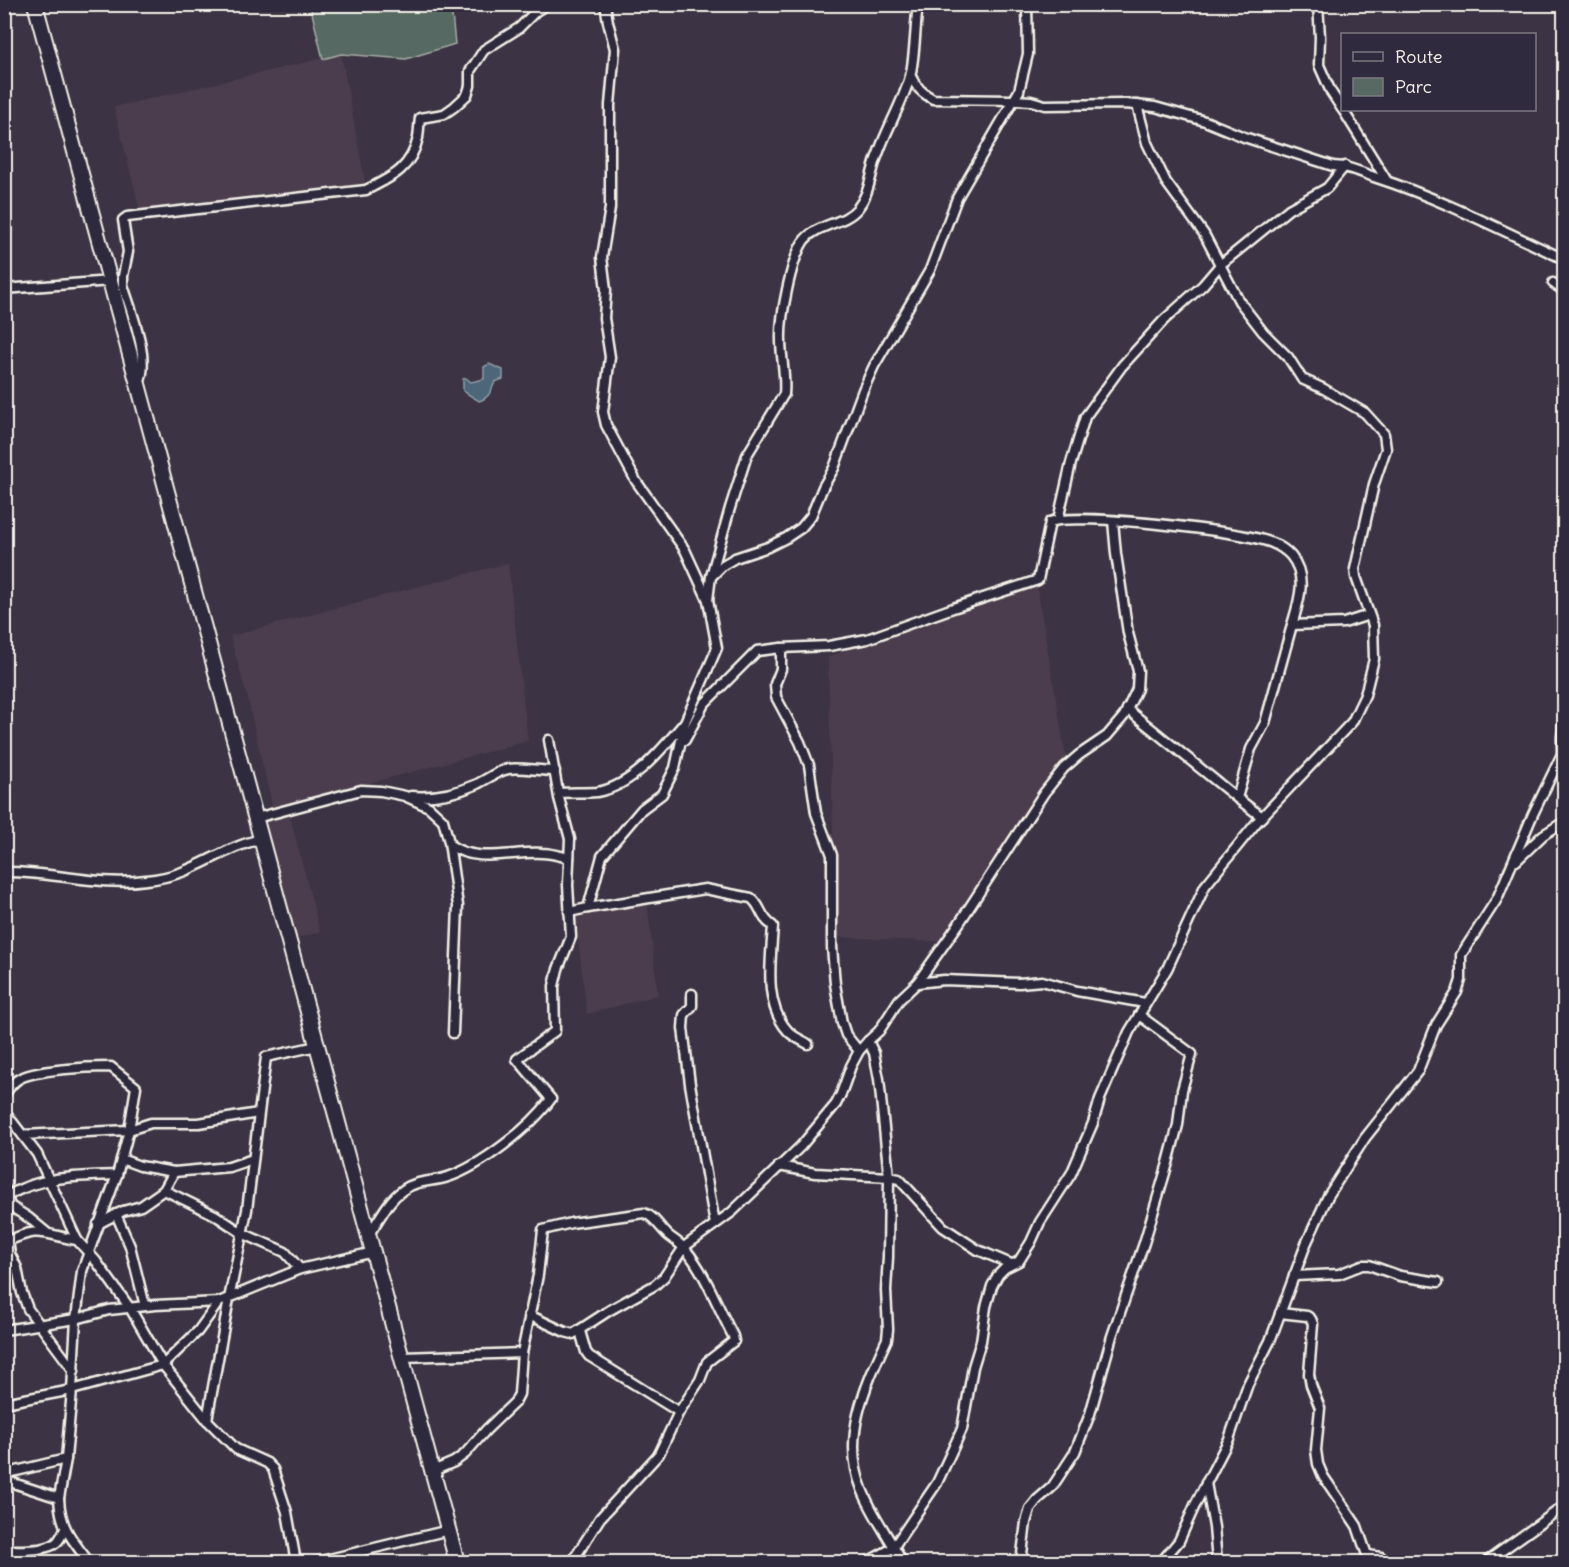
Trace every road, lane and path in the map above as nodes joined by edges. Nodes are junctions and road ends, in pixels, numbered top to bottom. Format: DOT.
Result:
graph roads {
  1 [pos="35,4"];
  2 [pos="548,4"];
  3 [pos="605,4"];
  4 [pos="918,4"];
  5 [pos="1026,4"];
  6 [pos="1318,4"];
  7 [pos="910,75"];
  8 [pos="1014,100"];
  9 [pos="1137,105"];
  10 [pos="1341,106"];
  11 [pos="1344,111"];
  12 [pos="1345,166"];
  13 [pos="1387,181"];
  14 [pos="1564,260"];
  15 [pos="1220,265"];
  16 [pos="111,281"];
  17 [pos="1553,283"];
  18 [pos="4,289"];
  19 [pos="1564,291"];
  20 [pos="139,383"];
  21 [pos="1058,520"];
  22 [pos="1113,521"];
  23 [pos="711,576"];
  24 [pos="708,600"];
  25 [pos="1369,615"];
  26 [pos="1292,625"];
  27 [pos="781,648"];
  28 [pos="1127,710"];
  29 [pos="1564,716"];
  30 [pos="685,722"];
  31 [pos="549,740"];
  32 [pos="680,749"];
  33 [pos="555,771"];
  34 [pos="559,793"];
  35 [pos="405,796"];
  36 [pos="1238,798"];
  37 [pos="1262,817"];
  38 [pos="256,818"];
  39 [pos="1564,822"];
  40 [pos="262,839"];
  41 [pos="450,846"];
  42 [pos="569,858"];
  43 [pos="1511,867"];
  44 [pos="4,872"];
  45 [pos="588,908"];
  46 [pos="569,912"];
  47 [pos="917,982"];
  48 [pos="692,994"];
  49 [pos="1145,1003"];
  50 [pos="1139,1014"];
  51 [pos="453,1033"];
  52 [pos="868,1041"];
  53 [pos="808,1044"];
  54 [pos="317,1046"];
  55 [pos="859,1051"];
  56 [pos="4,1095"];
  57 [pos="4,1111"];
  58 [pos="258,1113"];
  59 [pos="129,1130"];
  60 [pos="23,1135"];
  61 [pos="253,1159"];
  62 [pos="121,1160"];
  63 [pos="779,1166"];
  64 [pos="174,1172"];
  65 [pos="117,1175"];
  66 [pos="889,1177"];
  67 [pos="51,1180"];
  68 [pos="4,1187"];
  69 [pos="164,1190"];
  70 [pos="7,1196"];
  71 [pos="7,1208"];
  72 [pos="116,1214"];
  73 [pos="98,1224"];
  74 [pos="715,1224"];
  75 [pos="46,1232"];
  76 [pos="242,1233"];
  77 [pos="369,1234"];
  78 [pos="77,1240"];
  79 [pos="6,1242"];
  80 [pos="684,1247"];
  81 [pos="89,1252"];
  82 [pos="374,1252"];
  83 [pos="1011,1264"];
  84 [pos="300,1269"];
  85 [pos="1294,1276"];
  86 [pos="1438,1282"];
  87 [pos="229,1299"];
  88 [pos="219,1302"];
  89 [pos="145,1306"];
  90 [pos="130,1308"];
  91 [pos="1280,1313"];
  92 [pos="529,1315"];
  93 [pos="76,1319"];
  94 [pos="40,1324"];
  95 [pos="4,1330"];
  96 [pos="580,1331"];
  97 [pos="522,1353"];
  98 [pos="403,1357"];
  99 [pos="162,1365"];
  100 [pos="74,1372"];
  101 [pos="72,1390"];
  102 [pos="4,1403"];
  103 [pos="679,1412"];
  104 [pos="207,1420"];
  105 [pos="66,1459"];
  106 [pos="433,1471"];
  107 [pos="4,1474"];
  108 [pos="4,1480"];
  109 [pos="1206,1482"];
  110 [pos="59,1498"];
  111 [pos="1564,1506"];
  112 [pos="65,1529"];
  113 [pos="449,1530"];
  114 [pos="893,1548"];
  115 [pos="4,1550"];
  116 [pos="1366,1559"];
  117 [pos="89,1563"];
  118 [pos="296,1563"];
  119 [pos="317,1563"];
  120 [pos="458,1563"];
  121 [pos="572,1563"];
  122 [pos="867,1563"];
  123 [pos="902,1563"];
  124 [pos="1021,1563"];
  125 [pos="1161,1563"];
  126 [pos="1217,1563"];
  127 [pos="1386,1563"];
  128 [pos="1486,1563"];
  1 -- 16 [label="main road"];
  2 -- 20 [label="street"];
  3 -- 24 [label="street"];
  4 -- 7 [label="street"];
  5 -- 8 [label="street"];
  6 -- 10 [label="street"];
  7 -- 8 [label="street"];
  7 -- 23 [label="street"];
  8 -- 9 [label="street"];
  8 -- 23 [label="street"];
  9 -- 12 [label="street"];
  9 -- 15 [label="street"];
  11 -- 13 [label="street"];
  12 -- 13 [label="street"];
  12 -- 15 [label="street"];
  13 -- 14 [label="street"];
  15 -- 21 [label="street"];
  15 -- 25 [label="street"];
  16 -- 18 [label="street"];
  16 -- 20 [label="main road"];
  17 -- 19 [label="street"];
  20 -- 38 [label="main road"];
  21 -- 22 [label="street"];
  21 -- 27 [label="street"];
  22 -- 26 [label="street"];
  22 -- 28 [label="street"];
  23 -- 24 [label="street"];
  24 -- 30 [label="street"];
  25 -- 26 [label="street"];
  25 -- 37 [label="street"];
  26 -- 36 [label="street"];
  27 -- 32 [label="street"];
  27 -- 55 [label="street"];
  28 -- 36 [label="street"];
  28 -- 47 [label="street"];
  29 -- 43 [label="street"];
  30 -- 32 [label="street"];
  30 -- 34 [label="street"];
  31 -- 33 [label="street"];
  32 -- 45 [label="street"];
  33 -- 34 [label="street"];
  33 -- 35 [label="street"];
  34 -- 42 [label="street"];
  35 -- 38 [label="street"];
  35 -- 41 [label="street"];
  36 -- 37 [label="street"];
  37 -- 49 [label="street"];
  38 -- 40 [label="main road"];
  39 -- 43 [label="street"];
  40 -- 44 [label="street"];
  40 -- 54 [label="main road"];
  41 -- 42 [label="street"];
  41 -- 51 [label="street"];
  42 -- 46 [label="street"];
  43 -- 85 [label="street"];
  45 -- 46 [label="street"];
  45 -- 53 [label="street"];
  46 -- 77 [label="street"];
  47 -- 49 [label="street"];
  47 -- 52 [label="street"];
  48 -- 74 [label="street"];
  49 -- 50 [label="street"];
  50 -- 83 [label="street"];
  50 -- 124 [label="street"];
  52 -- 55 [label="street"];
  52 -- 66 [label="street"];
  54 -- 58 [label="street"];
  54 -- 77 [label="main road"];
  55 -- 63 [label="street"];
  56 -- 59 [label="street"];
  57 -- 60 [label="street"];
  58 -- 59 [label="street"];
  58 -- 61 [label="street"];
  59 -- 60 [label="street"];
  59 -- 62 [label="street"];
  60 -- 67 [label="street"];
  61 -- 64 [label="street"];
  61 -- 76 [label="street"];
  62 -- 64 [label="street"];
  62 -- 65 [label="street"];
  63 -- 66 [label="street"];
  63 -- 74 [label="street"];
  64 -- 69 [label="street"];
  65 -- 67 [label="street"];
  65 -- 73 [label="street"];
  66 -- 83 [label="street"];
  66 -- 114 [label="street"];
  67 -- 70 [label="street"];
  67 -- 78 [label="street"];
  68 -- 70 [label="street"];
  69 -- 72 [label="street"];
  69 -- 76 [label="street"];
  70 -- 71 [label="street"];
  71 -- 75 [label="street"];
  72 -- 73 [label="street"];
  72 -- 89 [label="street"];
  73 -- 81 [label="street"];
  74 -- 80 [label="street"];
  75 -- 78 [label="street"];
  75 -- 79 [label="street"];
  76 -- 84 [label="street"];
  76 -- 87 [label="street"];
  77 -- 82 [label="main road"];
  78 -- 81 [label="street"];
  79 -- 94 [label="street"];
  80 -- 92 [label="street"];
  80 -- 96 [label="street"];
  80 -- 103 [label="street"];
  81 -- 90 [label="street"];
  81 -- 93 [label="street"];
  82 -- 84 [label="street"];
  82 -- 98 [label="main road"];
  83 -- 114 [label="street"];
  84 -- 87 [label="street"];
  85 -- 86 [label="street"];
  85 -- 91 [label="street"];
  87 -- 88 [label="street"];
  87 -- 104 [label="street"];
  88 -- 89 [label="street"];
  88 -- 99 [label="street"];
  89 -- 90 [label="street"];
  90 -- 93 [label="street"];
  90 -- 99 [label="street"];
  91 -- 109 [label="street"];
  91 -- 116 [label="street"];
  92 -- 96 [label="street"];
  92 -- 97 [label="street"];
  93 -- 94 [label="street"];
  93 -- 100 [label="street"];
  94 -- 95 [label="street"];
  94 -- 100 [label="street"];
  96 -- 103 [label="street"];
  97 -- 98 [label="street"];
  97 -- 106 [label="street"];
  98 -- 106 [label="main road"];
  99 -- 101 [label="street"];
  99 -- 104 [label="street"];
  100 -- 101 [label="street"];
  101 -- 102 [label="street"];
  101 -- 105 [label="street"];
  103 -- 121 [label="street"];
  104 -- 118 [label="street"];
  105 -- 107 [label="street"];
  105 -- 110 [label="street"];
  106 -- 113 [label="main road"];
  108 -- 110 [label="street"];
  109 -- 125 [label="street"];
  109 -- 126 [label="street"];
  110 -- 112 [label="street"];
  111 -- 128 [label="street"];
  112 -- 115 [label="street"];
  112 -- 117 [label="street"];
  113 -- 119 [label="street"];
  113 -- 120 [label="main road"];
  114 -- 122 [label="street"];
  114 -- 123 [label="street"];
  116 -- 127 [label="street"];
}
